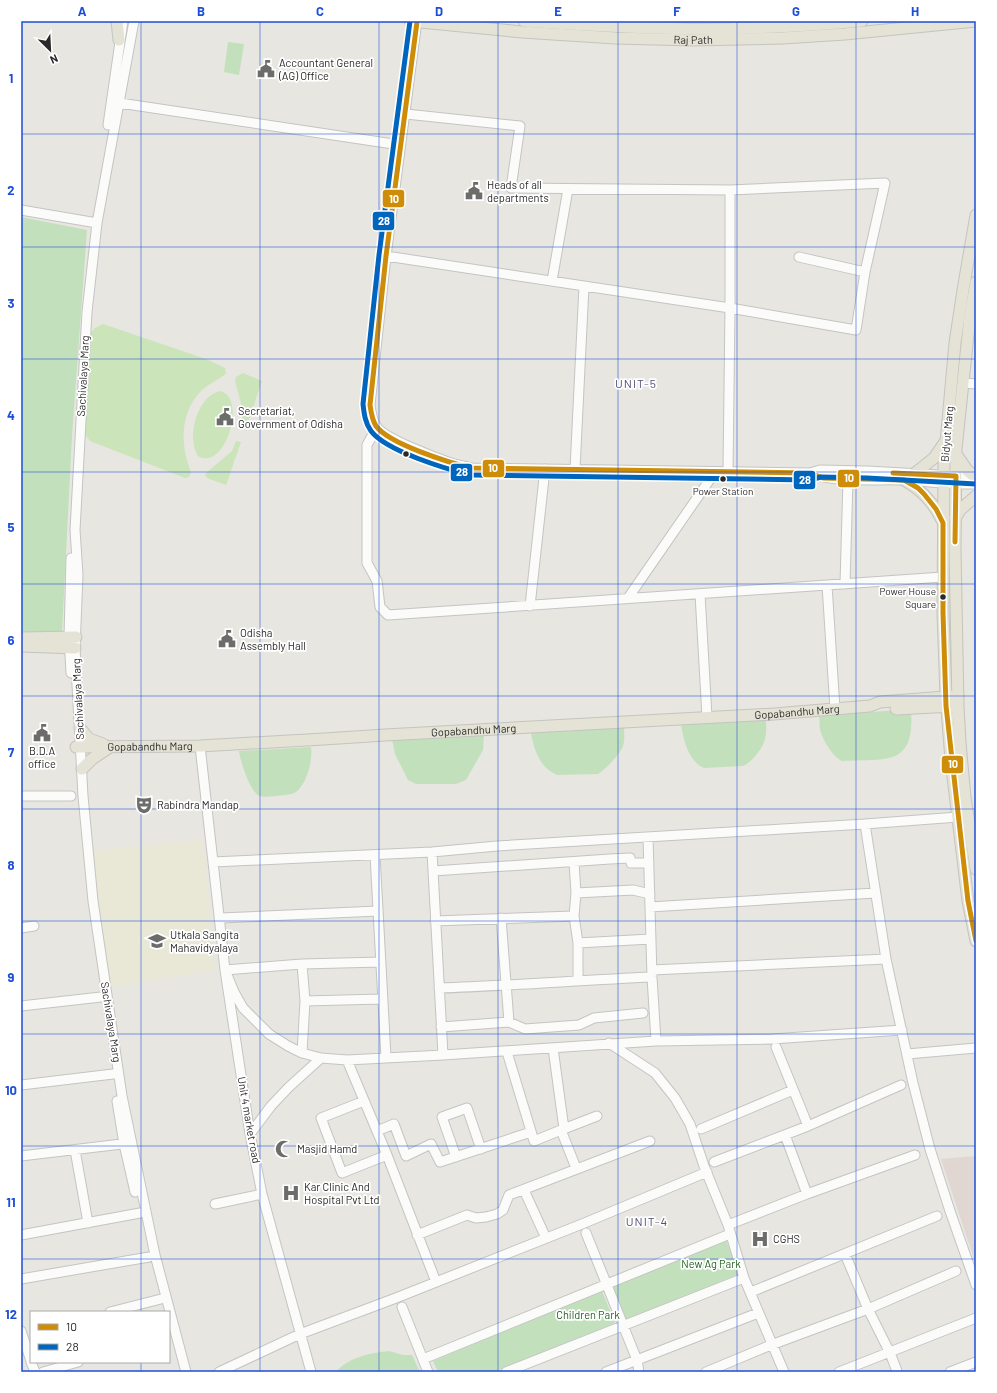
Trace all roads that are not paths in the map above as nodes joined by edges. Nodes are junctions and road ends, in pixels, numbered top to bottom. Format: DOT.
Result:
graph roads {
  1 [pos="117,21"];
  2 [pos="123,21"];
  3 [pos="134,21"];
  4 [pos="415,21"];
  5 [pos="524,21"];
  6 [pos="862,21"];
  7 [pos="976,22"];
  8 [pos="813,23"];
  9 [pos="631,24"];
  10 [pos="719,24"];
  11 [pos="120,40"];
  12 [pos="115,103"];
  13 [pos="406,114"];
  14 [pos="400,145"];
  15 [pos="568,189"];
  16 [pos="730,190"];
  17 [pos="21,210"];
  18 [pos="976,215"];
  19 [pos="95,222"];
  20 [pos="386,256"];
  21 [pos="798,257"];
  22 [pos="865,272"];
  23 [pos="552,281"];
  24 [pos="976,282"];
  25 [pos="584,286"];
  26 [pos="975,296"];
  27 [pos="730,308"];
  28 [pos="963,383"];
  29 [pos="976,384"];
  30 [pos="377,428"];
  31 [pos="946,440"];
  32 [pos="956,454"];
  33 [pos="545,469"];
  34 [pos="575,469"];
  35 [pos="728,471"];
  36 [pos="715,472"];
  37 [pos="914,474"];
  38 [pos="849,475"];
  39 [pos="976,479"];
  40 [pos="904,480"];
  41 [pos="944,480"];
  42 [pos="956,480"];
  43 [pos="976,496"];
  44 [pos="955,518"];
  45 [pos="943,523"];
  46 [pos="943,577"];
  47 [pos="845,584"];
  48 [pos="827,585"];
  49 [pos="700,594"];
  50 [pos="628,598"];
  51 [pos="530,606"];
  52 [pos="72,637"];
  53 [pos="21,638"];
  54 [pos="21,646"];
  55 [pos="72,649"];
  56 [pos="958,701"];
  57 [pos="946,702"];
  58 [pos="835,709"];
  59 [pos="707,717"];
  60 [pos="80,728"];
  61 [pos="200,746"];
  62 [pos="79,747"];
  63 [pos="110,747"];
  64 [pos="82,769"];
  65 [pos="21,796"];
  66 [pos="71,796"];
  67 [pos="958,817"];
  68 [pos="865,824"];
  69 [pos="648,837"];
  70 [pos="432,852"];
  71 [pos="375,856"];
  72 [pos="213,862"];
  73 [pos="574,862"];
  74 [pos="649,863"];
  75 [pos="976,869"];
  76 [pos="433,871"];
  77 [pos="576,893"];
  78 [pos="875,893"];
  79 [pos="650,894"];
  80 [pos="972,901"];
  81 [pos="650,907"];
  82 [pos="378,911"];
  83 [pos="574,916"];
  84 [pos="220,918"];
  85 [pos="501,918"];
  86 [pos="435,921"];
  87 [pos="34,926"];
  88 [pos="21,928"];
  89 [pos="651,939"];
  90 [pos="976,941"];
  91 [pos="578,943"];
  92 [pos="886,959"];
  93 [pos="381,962"];
  94 [pos="302,964"];
  95 [pos="225,970"];
  96 [pos="652,974"];
  97 [pos="578,980"];
  98 [pos="505,986"];
  99 [pos="439,988"];
  100 [pos="101,997"];
  101 [pos="382,999"];
  102 [pos="305,1001"];
  103 [pos="21,1006"];
  104 [pos="643,1013"];
  105 [pos="508,1022"];
  106 [pos="441,1028"];
  107 [pos="902,1030"];
  108 [pos="656,1041"];
  109 [pos="609,1043"];
  110 [pos="776,1047"];
  111 [pos="552,1048"];
  112 [pos="976,1048"];
  113 [pos="506,1052"];
  114 [pos="302,1053"];
  115 [pos="907,1054"];
  116 [pos="443,1055"];
  117 [pos="386,1057"];
  118 [pos="321,1058"];
  119 [pos="348,1060"];
  120 [pos="113,1074"];
  121 [pos="21,1085"];
  122 [pos="901,1085"];
  123 [pos="793,1090"];
  124 [pos="364,1101"];
  125 [pos="597,1116"];
  126 [pos="808,1126"];
  127 [pos="701,1129"];
  128 [pos="563,1130"];
  129 [pos="377,1131"];
  130 [pos="531,1132"];
  131 [pos="250,1134"];
  132 [pos="785,1135"];
  133 [pos="650,1140"];
  134 [pos="127,1143"];
  135 [pos="481,1149"];
  136 [pos="75,1150"];
  137 [pos="387,1155"];
  138 [pos="915,1155"];
  139 [pos="21,1156"];
  140 [pos="456,1157"];
  141 [pos="714,1162"];
  142 [pos="576,1168"];
  143 [pos="707,1172"];
  144 [pos="524,1190"];
  145 [pos="262,1194"];
  146 [pos="807,1194"];
  147 [pos="215,1204"];
  148 [pos="140,1213"];
  149 [pos="937,1216"];
  150 [pos="88,1223"];
  151 [pos="729,1230"];
  152 [pos="586,1233"];
  153 [pos="417,1234"];
  154 [pos="21,1235"];
  155 [pos="546,1238"];
  156 [pos="845,1254"];
  157 [pos="149,1257"];
  158 [pos="956,1271"];
  159 [pos="744,1278"];
  160 [pos="21,1279"];
  161 [pos="436,1282"];
  162 [pos="606,1284"];
  163 [pos="976,1285"];
  164 [pos="750,1292"];
  165 [pos="161,1299"];
  166 [pos="402,1307"];
  167 [pos="868,1309"];
  168 [pos="114,1311"];
  169 [pos="164,1311"];
  170 [pos="166,1311"];
  171 [pos="758,1313"];
  172 [pos="976,1318"];
  173 [pos="624,1326"];
  174 [pos="170,1331"];
  175 [pos="25,1332"];
  176 [pos="300,1334"];
  177 [pos="771,1345"];
  178 [pos="890,1353"];
  179 [pos="30,1357"];
  180 [pos="423,1359"];
  181 [pos="637,1360"];
  182 [pos="976,1362"];
  183 [pos="74,1363"];
  184 [pos="897,1371"];
  185 [pos="43,1372"];
  186 [pos="180,1372"];
  187 [pos="186,1372"];
  188 [pos="220,1372"];
  189 [pos="311,1372"];
  190 [pos="428,1372"];
  191 [pos="506,1372"];
  192 [pos="606,1372"];
  193 [pos="639,1372"];
  194 [pos="706,1372"];
  195 [pos="784,1372"];
  196 [pos="839,1372"];
  197 [pos="950,1372"];
  1 -- 11 [label="main road"];
  2 -- 11 [label="street, Sachivalaya Marg"];
  3 -- 12 [label="street, Sachivalaya Marg"];
  4 -- 7 [label="main road, Raj Path"];
  4 -- 13 [label="street"];
  5 -- 9 [label="main road, Raj Path"];
  6 -- 8 [label="main road, Raj Path"];
  8 -- 10 [label="main road, Raj Path"];
  9 -- 10 [label="main road, Raj Path"];
  11 -- 12 [label="street, Sachivalaya Marg"];
  12 -- 14 [label="street"];
  12 -- 19 [label="street, Sachivalaya Marg"];
  13 -- 14 [label="street"];
  13 -- 15 [label="street"];
  14 -- 20 [label="street"];
  15 -- 16 [label="street"];
  15 -- 23 [label="street"];
  16 -- 22 [label="street"];
  16 -- 27 [label="street"];
  17 -- 19 [label="street"];
  18 -- 31 [label="main road, Bidyut Marg"];
  19 -- 52 [label="street, Sachivalaya Marg"];
  20 -- 23 [label="street"];
  20 -- 30 [label="street"];
  21 -- 22 [label="street"];
  22 -- 27 [label="street"];
  23 -- 25 [label="street"];
  24 -- 26 [label="main road, Bidyut Marg"];
  25 -- 27 [label="street"];
  25 -- 34 [label="street"];
  26 -- 28 [label="main road, Bidyut Marg"];
  27 -- 35 [label="street"];
  28 -- 29 [label="street"];
  28 -- 32 [label="main road, Bidyut Marg"];
  30 -- 33 [label="street"];
  30 -- 51 [label="street"];
  31 -- 37 [label="main road"];
  31 -- 41 [label="main road, Bidyut Marg"];
  32 -- 39 [label="main road"];
  32 -- 42 [label="main road, Bidyut Marg"];
  33 -- 34 [label="street"];
  33 -- 51 [label="street"];
  34 -- 36 [label="street"];
  35 -- 36 [label="street"];
  35 -- 38 [label="street"];
  36 -- 50 [label="street"];
  37 -- 38 [label="street"];
  37 -- 41 [label="street"];
  38 -- 40 [label="street"];
  38 -- 47 [label="street"];
  39 -- 42 [label="street"];
  40 -- 41 [label="street"];
  40 -- 45 [label="main road"];
  41 -- 42 [label="street"];
  41 -- 45 [label="main road, Bidyut Marg"];
  42 -- 44 [label="main road, Bidyut Marg"];
  43 -- 44 [label="main road"];
  44 -- 56 [label="main road, Bidyut Marg"];
  45 -- 46 [label="main road, Bidyut Marg"];
  46 -- 47 [label="street"];
  46 -- 57 [label="main road, Bidyut Marg"];
  47 -- 48 [label="street"];
  48 -- 49 [label="street"];
  48 -- 58 [label="street"];
  49 -- 50 [label="street"];
  49 -- 59 [label="street"];
  50 -- 51 [label="street"];
  52 -- 53 [label="main road"];
  52 -- 55 [label="street, Sachivalaya Marg"];
  54 -- 55 [label="main road"];
  55 -- 60 [label="street, Sachivalaya Marg"];
  55 -- 62 [label="street, Sachivalaya Marg"];
  56 -- 57 [label="main road, Gopabandhu Marg"];
  56 -- 75 [label="main road, Bidyut Marg"];
  57 -- 58 [label="main road, Gopabandhu Marg"];
  57 -- 67 [label="main road, Bidyut Marg"];
  58 -- 59 [label="main road, Gopabandhu Marg"];
  59 -- 61 [label="main road, Gopabandhu Marg"];
  60 -- 62 [label="street, Sachivalaya Marg"];
  60 -- 63 [label="main road"];
  61 -- 63 [label="main road, Gopabandhu Marg"];
  61 -- 72 [label="street, Unit 4 market road"];
  62 -- 63 [label="main road, Gopabandhu Marg"];
  62 -- 64 [label="street, Sachivalaya Marg"];
  62 -- 100 [label="street, Sachivalaya Marg"];
  63 -- 64 [label="main road"];
  64 -- 134 [label="street, Sachivalaya Marg"];
  65 -- 66 [label="street"];
  67 -- 68 [label="street"];
  67 -- 80 [label="main road, Bidyut Marg"];
  68 -- 69 [label="street"];
  68 -- 78 [label="street"];
  69 -- 70 [label="street"];
  69 -- 74 [label="street"];
  70 -- 71 [label="street"];
  70 -- 76 [label="street"];
  71 -- 72 [label="street"];
  71 -- 82 [label="street"];
  72 -- 84 [label="street, Unit 4 market road"];
  73 -- 74 [label="street"];
  73 -- 76 [label="street"];
  73 -- 77 [label="street"];
  74 -- 79 [label="street"];
  76 -- 86 [label="street"];
  77 -- 79 [label="street"];
  77 -- 83 [label="street"];
  78 -- 81 [label="street"];
  78 -- 92 [label="street"];
  79 -- 81 [label="street"];
  80 -- 90 [label="main road, Bidyut Marg"];
  81 -- 89 [label="street"];
  82 -- 84 [label="street"];
  82 -- 93 [label="street"];
  83 -- 85 [label="street"];
  83 -- 91 [label="street"];
  84 -- 95 [label="street, Unit 4 market road"];
  85 -- 86 [label="street"];
  85 -- 98 [label="street"];
  86 -- 99 [label="street"];
  87 -- 88 [label="street"];
  89 -- 91 [label="street"];
  89 -- 96 [label="street"];
  91 -- 97 [label="street"];
  92 -- 96 [label="street"];
  92 -- 107 [label="street"];
  93 -- 94 [label="street"];
  93 -- 101 [label="street"];
  94 -- 95 [label="street"];
  94 -- 102 [label="street"];
  95 -- 114 [label="street"];
  95 -- 131 [label="street, Unit 4 market road"];
  96 -- 97 [label="street"];
  96 -- 108 [label="street"];
  97 -- 98 [label="street"];
  98 -- 99 [label="street"];
  98 -- 105 [label="street"];
  99 -- 106 [label="street"];
  100 -- 103 [label="street"];
  100 -- 120 [label="street, Sachivalaya Marg"];
  101 -- 102 [label="street"];
  101 -- 117 [label="street"];
  102 -- 114 [label="street"];
  104 -- 105 [label="street"];
  105 -- 106 [label="street"];
  106 -- 116 [label="street"];
  107 -- 108 [label="street"];
  107 -- 115 [label="street"];
  108 -- 109 [label="street"];
  109 -- 111 [label="street"];
  109 -- 143 [label="street"];
  110 -- 123 [label="street"];
  111 -- 113 [label="street"];
  111 -- 128 [label="street"];
  112 -- 115 [label="street"];
  113 -- 116 [label="street"];
  113 -- 130 [label="street"];
  114 -- 118 [label="street"];
  115 -- 163 [label="street"];
  116 -- 117 [label="street"];
  117 -- 119 [label="street"];
  118 -- 119 [label="street"];
  118 -- 131 [label="street"];
  119 -- 124 [label="street"];
  120 -- 121 [label="street"];
  120 -- 134 [label="street, Sachivalaya Marg"];
  122 -- 126 [label="street"];
  123 -- 126 [label="street"];
  123 -- 127 [label="street"];
  124 -- 129 [label="street"];
  124 -- 137 [label="street"];
  125 -- 128 [label="street"];
  126 -- 132 [label="street"];
  128 -- 130 [label="street"];
  128 -- 142 [label="street"];
  129 -- 137 [label="street"];
  129 -- 140 [label="street"];
  130 -- 135 [label="street"];
  131 -- 145 [label="street, Unit 4 market road"];
  132 -- 141 [label="street"];
  132 -- 146 [label="street"];
  133 -- 142 [label="street"];
  134 -- 136 [label="street"];
  134 -- 148 [label="street, Sachivalaya Marg"];
  134 -- 170 [label="street, Sachivalaya Marg"];
  135 -- 140 [label="street"];
  135 -- 140 [label="street"];
  136 -- 139 [label="street"];
  136 -- 150 [label="street"];
  137 -- 153 [label="street"];
  138 -- 146 [label="street"];
  142 -- 144 [label="street"];
  143 -- 151 [label="street"];
  143 -- 155 [label="street"];
  144 -- 153 [label="street"];
  144 -- 155 [label="street"];
  145 -- 147 [label="street"];
  145 -- 176 [label="street, Unit 4 market road"];
  146 -- 151 [label="street"];
  148 -- 150 [label="street"];
  148 -- 157 [label="street, Sachivalaya Marg"];
  149 -- 156 [label="street"];
  150 -- 154 [label="street"];
  151 -- 159 [label="street"];
  151 -- 162 [label="street"];
  152 -- 162 [label="street"];
  153 -- 161 [label="street"];
  155 -- 161 [label="street"];
  156 -- 164 [label="street"];
  156 -- 167 [label="street"];
  157 -- 160 [label="street"];
  157 -- 165 [label="street, Sachivalaya Marg"];
  158 -- 167 [label="street"];
  159 -- 164 [label="street"];
  159 -- 173 [label="street"];
  161 -- 176 [label="street"];
  162 -- 173 [label="street"];
  162 -- 180 [label="street"];
  164 -- 171 [label="street"];
  165 -- 168 [label="street"];
  165 -- 169 [label="street, Sachivalaya Marg"];
  166 -- 180 [label="street"];
  167 -- 177 [label="street"];
  167 -- 178 [label="street"];
  171 -- 177 [label="street"];
  171 -- 181 [label="street"];
  172 -- 178 [label="street"];
  173 -- 181 [label="street"];
  173 -- 191 [label="street"];
  174 -- 186 [label="street, Sachivalaya Marg"];
  174 -- 187 [label="street, Sachivalaya Marg"];
  175 -- 179 [label="street"];
  176 -- 188 [label="street"];
  176 -- 189 [label="street, Unit 4 market road"];
  177 -- 194 [label="street"];
  177 -- 195 [label="street"];
  178 -- 184 [label="street"];
  178 -- 196 [label="street"];
  180 -- 190 [label="street"];
  181 -- 192 [label="street"];
  181 -- 193 [label="street"];
  182 -- 197 [label="street"];
  183 -- 185 [label="street"];
}
